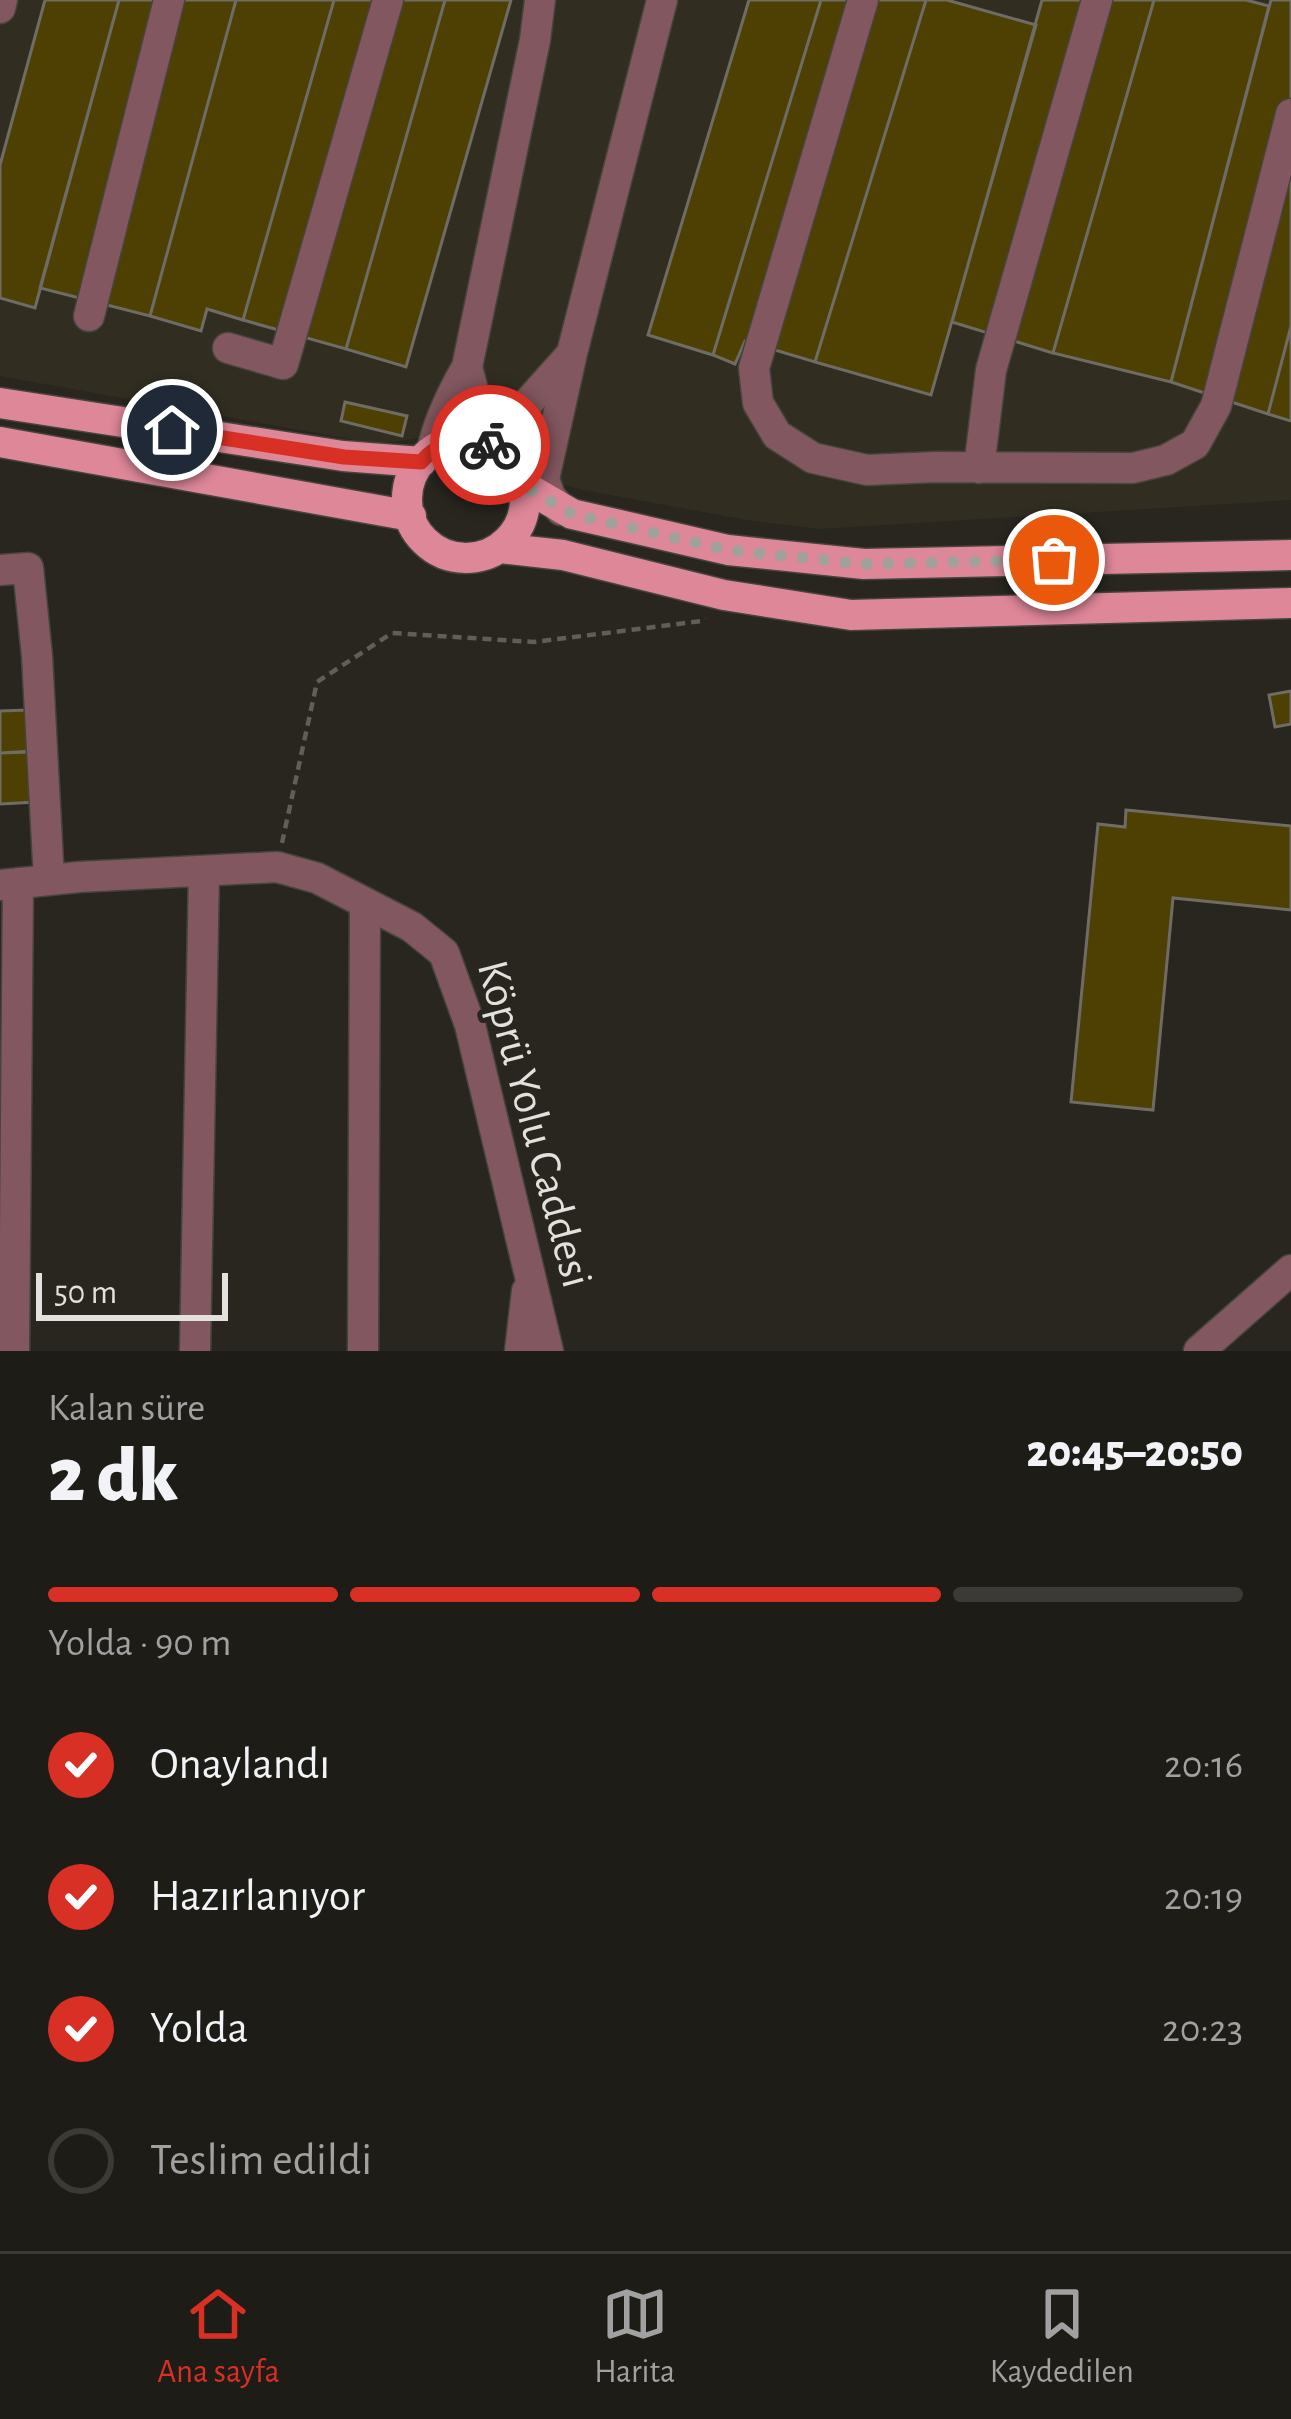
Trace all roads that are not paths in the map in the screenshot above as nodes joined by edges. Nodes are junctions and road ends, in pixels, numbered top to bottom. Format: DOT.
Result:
graph roads {
  1 [pos="170,0"];
  2 [pos="388,0"];
  3 [pos="541,0"];
  4 [pos="662,0"];
  5 [pos="863,0"];
  6 [pos="1097,0"];
  7 [pos="1291,113"];
  8 [pos="89,316"];
  9 [pos="228,348"];
  10 [pos="572,353"];
  11 [pos="467,367"];
  12 [pos="0,404"];
  13 [pos="0,442"];
  14 [pos="484,443"];
  15 [pos="427,456"];
  16 [pos="979,468"];
  17 [pos="524,486"];
  18 [pos="561,510"];
  19 [pos="411,516"];
  20 [pos="500,548"];
  21 [pos="1291,555"];
  22 [pos="14,569"];
  23 [pos="1291,603"];
  24 [pos="204,871"];
  25 [pos="22,882"];
  26 [pos="365,903"];
  27 [pos="1291,1270"];
  28 [pos="530,1274"];
  29 [pos="1213,1345"];
  30 [pos="14,1351"];
  31 [pos="195,1351"];
  32 [pos="363,1351"];
  33 [pos="520,1351"];
  34 [pos="548,1351"];
  1 -- 8 [label="street"];
  2 -- 9 [label="street"];
  3 -- 11 [label="street"];
  4 -- 10 [label="street"];
  5 -- 16 [label="street"];
  6 -- 16 [label="street"];
  7 -- 16 [label="street"];
  10 -- 14 [label="street"];
  10 -- 18 [label="street"];
  11 -- 14 [label="street"];
  11 -- 15 [label="street"];
  12 -- 15 [label="main road"];
  13 -- 19 [label="main road"];
  14 -- 15 [label="main road"];
  14 -- 17 [label="main road"];
  15 -- 19 [label="main road"];
  17 -- 18 [label="main road"];
  17 -- 20 [label="main road"];
  18 -- 21 [label="main road"];
  19 -- 20 [label="main road"];
  20 -- 23 [label="main road"];
  22 -- 25 [label="street"];
  24 -- 25 [label="street, Köprü Yolu Caddesi"];
  24 -- 26 [label="street, Köprü Yolu Caddesi"];
  24 -- 31 [label="street"];
  25 -- 30 [label="street"];
  26 -- 28 [label="street, Köprü Yolu Caddesi"];
  26 -- 32 [label="street"];
  27 -- 29 [label="street"];
  28 -- 33 [label="street"];
  28 -- 34 [label="street, Köprü Yolu Caddesi"];
}
